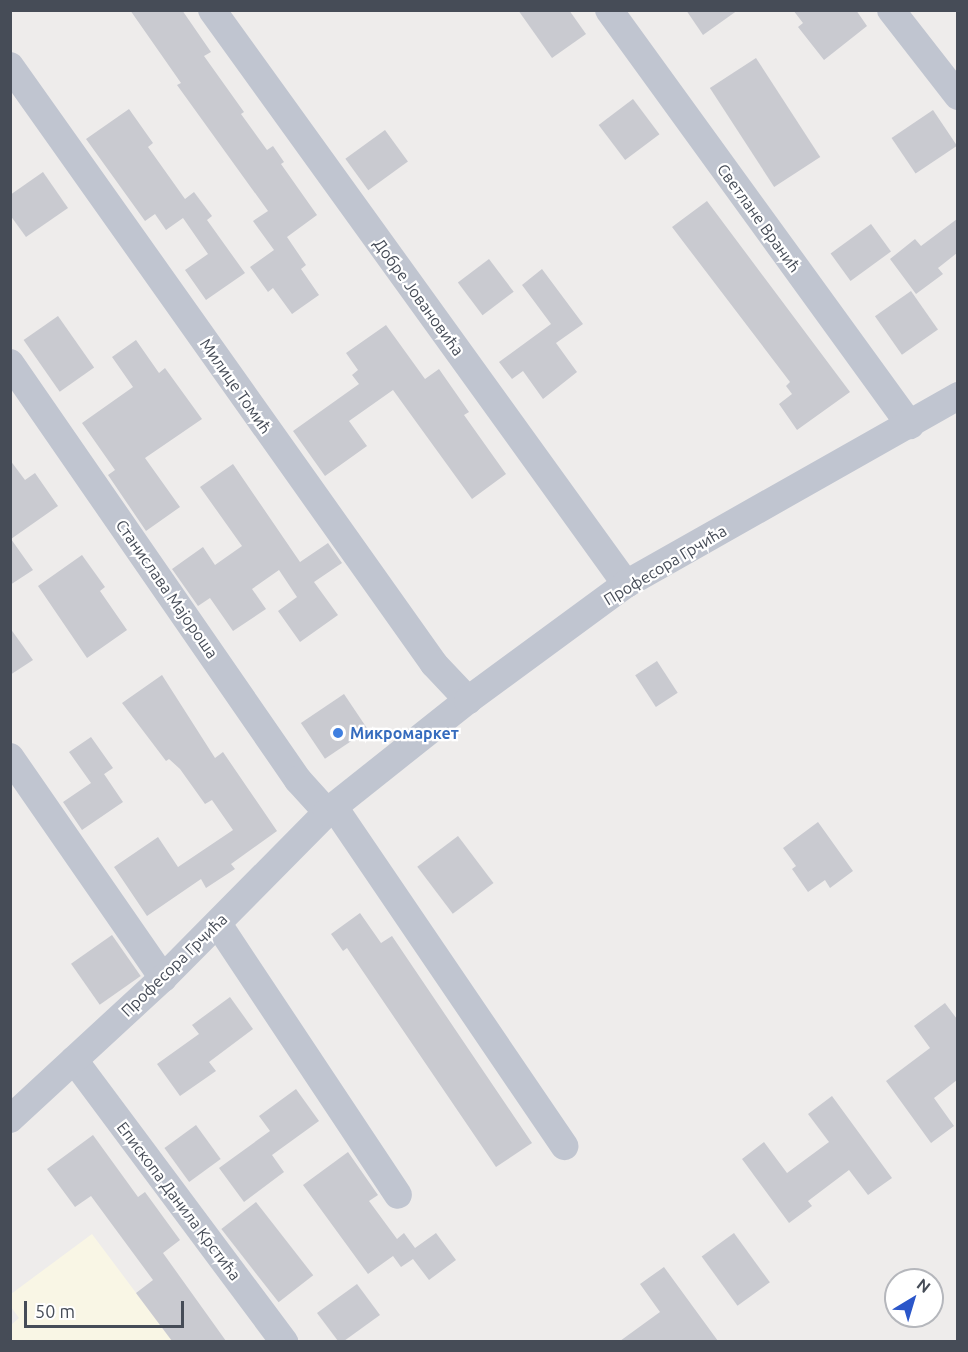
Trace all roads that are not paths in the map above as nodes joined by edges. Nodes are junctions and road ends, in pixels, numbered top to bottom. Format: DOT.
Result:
graph roads {
  1 [pos="212,10"];
  2 [pos="609,10"];
  3 [pos="891,10"];
  4 [pos="10,66"];
  5 [pos="957,96"];
  6 [pos="10,363"];
  7 [pos="957,396"];
  8 [pos="910,425"];
  9 [pos="626,585"];
  10 [pos="468,700"];
  11 [pos="10,757"];
  12 [pos="330,810"];
  13 [pos="218,924"];
  14 [pos="163,978"];
  15 [pos="74,1060"];
  16 [pos="10,1119"];
  17 [pos="564,1146"];
  18 [pos="398,1195"];
  19 [pos="284,1341"];
  1 -- 9 [label="street, Добре Јовановића"];
  2 -- 8 [label="street, Светлане Вранић"];
  3 -- 5 [label="street"];
  4 -- 10 [label="street, Милице Томић"];
  6 -- 12 [label="street, Станислава Мајороша"];
  7 -- 8 [label="street, Професора Грчића"];
  8 -- 9 [label="street, Професора Грчића"];
  9 -- 10 [label="street, Професора Грчића"];
  10 -- 12 [label="street, Професора Грчића"];
  11 -- 14 [label="street"];
  12 -- 13 [label="street, Професора Грчића"];
  12 -- 17 [label="street"];
  13 -- 14 [label="street, Професора Грчића"];
  13 -- 18 [label="street"];
  14 -- 15 [label="street, Професора Грчића"];
  15 -- 16 [label="street, Професора Грчића"];
  15 -- 19 [label="street, Епископа Данила Крстића"];
}
